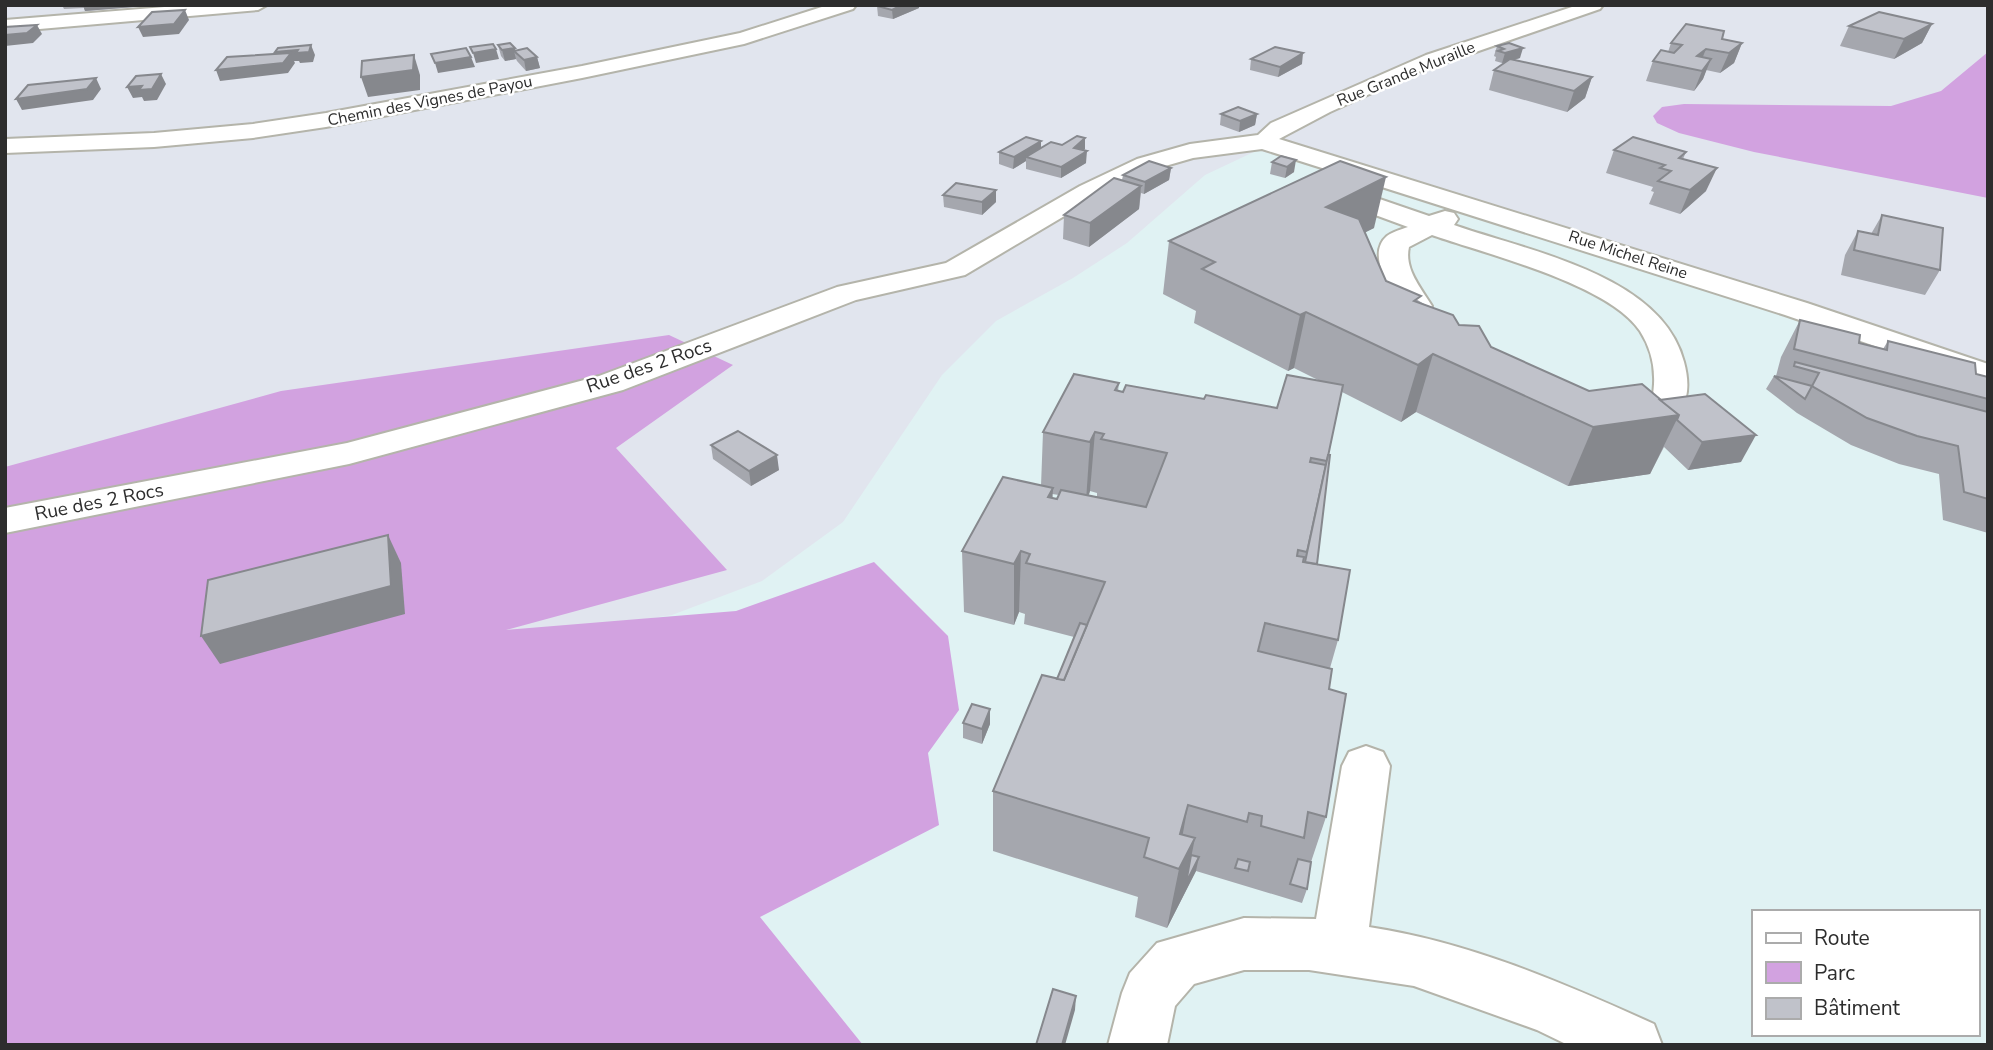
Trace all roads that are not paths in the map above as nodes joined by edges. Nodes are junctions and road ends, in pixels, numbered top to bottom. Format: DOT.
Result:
graph roads {
  1 [pos="258,5"];
  2 [pos="847,5"];
  3 [pos="1594,5"];
  4 [pos="5,26"];
  5 [pos="1266,141"];
  6 [pos="5,146"];
  7 [pos="1297,178"];
  8 [pos="1472,206"];
  9 [pos="1430,226"];
  10 [pos="1417,306"];
  11 [pos="1988,375"];
  12 [pos="1669,401"];
  13 [pos="5,521"];
  14 [pos="1366,766"];
  15 [pos="1339,948"];
  16 [pos="1137,1045"];
  17 [pos="1633,1045"];
  1 -- 4 [label="street"];
  2 -- 6 [label="street, Chemin des Vignes de Payou"];
  3 -- 5 [label="street, Rue Grande Muraille"];
  5 -- 8 [label="street, Rue Michel Reine"];
  5 -- 13 [label="street, Rue des 2 Rocs"];
  7 -- 9 [label="street"];
  8 -- 9 [label="street"];
  8 -- 11 [label="street, Rue Michel Reine"];
  9 -- 10 [label="street"];
  9 -- 12 [label="street"];
  14 -- 15 [label="street"];
  15 -- 16 [label="street"];
  15 -- 17 [label="street"];
}
